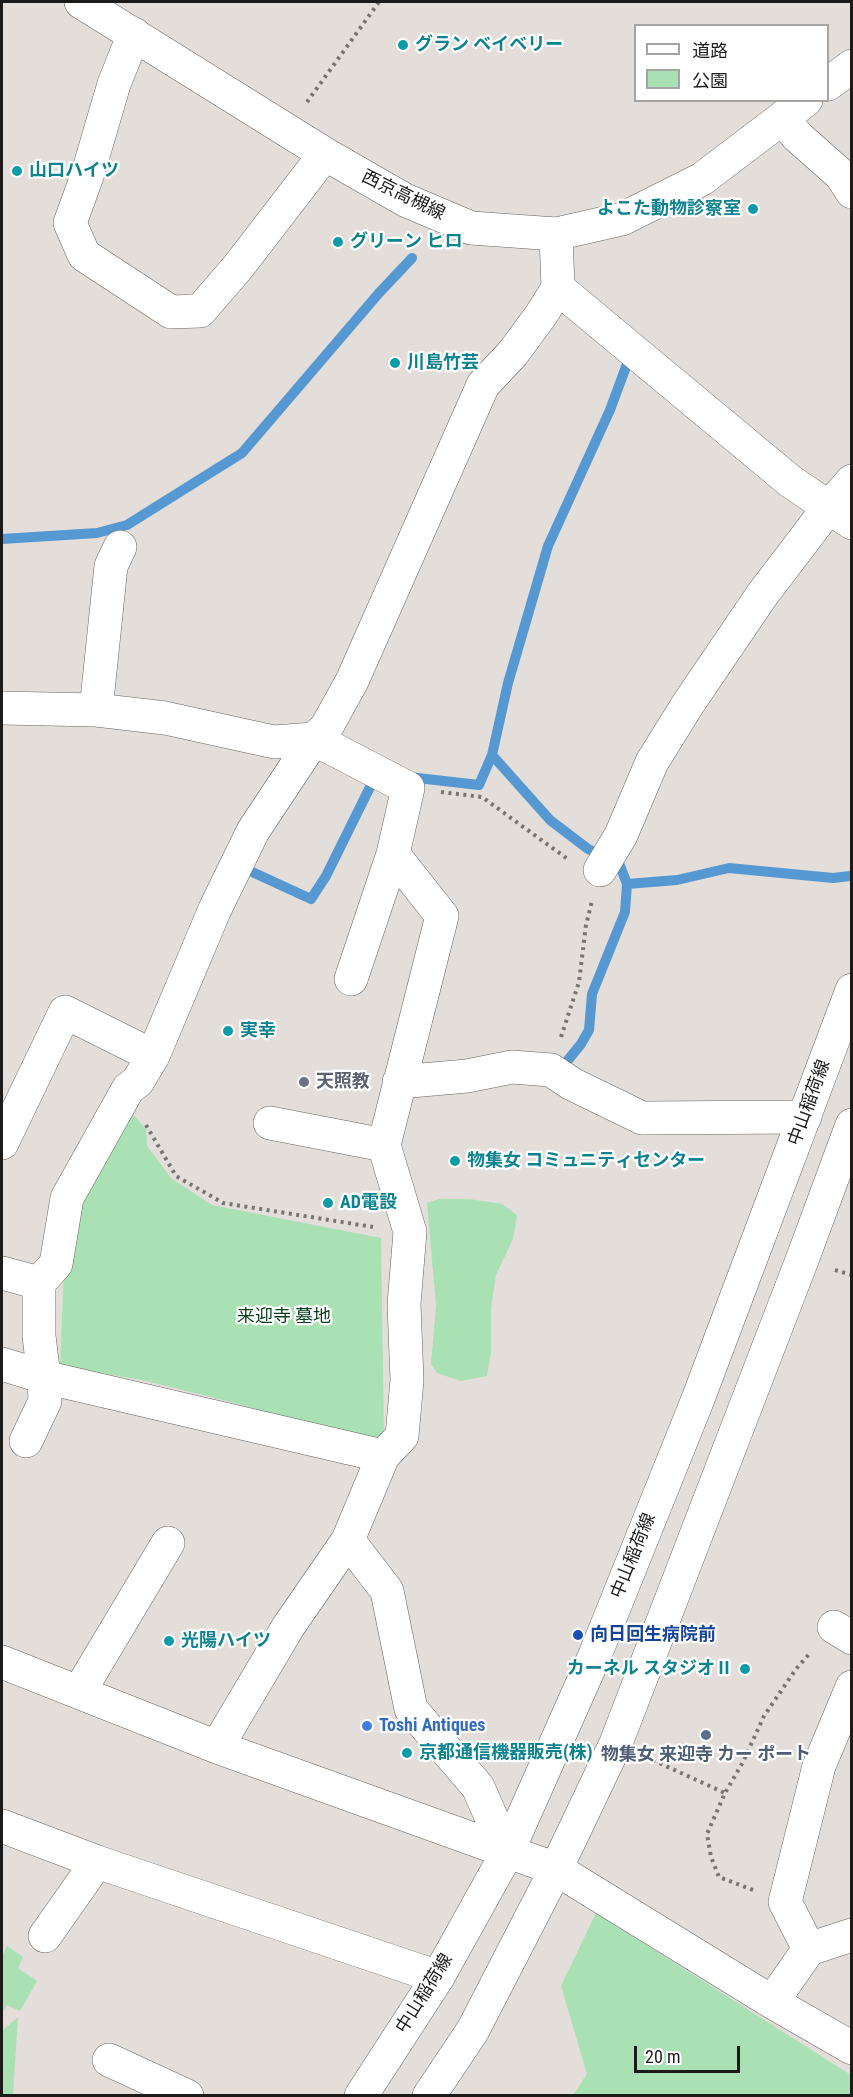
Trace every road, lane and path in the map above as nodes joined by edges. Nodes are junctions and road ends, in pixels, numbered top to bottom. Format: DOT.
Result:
graph roads {
  1 [pos="81,2"];
  2 [pos="379,2"];
  3 [pos="134,34"];
  4 [pos="852,66"];
  5 [pos="829,83"];
  6 [pos="795,109"];
  7 [pos="287,130"];
  8 [pos="325,154"];
  9 [pos="852,192"];
  10 [pos="556,234"];
  11 [pos="558,288"];
  12 [pos="852,481"];
  13 [pos="840,515"];
  14 [pos="120,547"];
  15 [pos="2,708"];
  16 [pos="96,710"];
  17 [pos="314,739"];
  18 [pos="408,788"];
  19 [pos="393,854"];
  20 [pos="600,870"];
  21 [pos="351,979"];
  22 [pos="852,990"];
  23 [pos="153,1056"];
  24 [pos="550,1070"];
  25 [pos="399,1082"];
  26 [pos="128,1089"];
  27 [pos="805,1117"];
  28 [pos="270,1122"];
  29 [pos="852,1125"];
  30 [pos="2,1143"];
  31 [pos="384,1145"];
  32 [pos="410,1232"];
  33 [pos="2,1273"];
  34 [pos="39,1283"];
  35 [pos="2,1364"];
  36 [pos="44,1377"];
  37 [pos="26,1441"];
  38 [pos="383,1456"];
  39 [pos="348,1540"];
  40 [pos="168,1543"];
  41 [pos="843,1633"];
  42 [pos="2,1662"];
  43 [pos="852,1687"];
  44 [pos="79,1692"];
  45 [pos="616,1743"];
  46 [pos="217,1747"];
  47 [pos="725,1793"];
  48 [pos="2,1826"];
  49 [pos="507,1853"];
  50 [pos="97,1862"];
  51 [pos="556,1869"];
  52 [pos="785,1902"];
  53 [pos="852,1935"];
  54 [pos="45,1936"];
  55 [pos="809,1949"];
  56 [pos="438,1977"];
  57 [pos="772,2002"];
  58 [pos="852,2048"];
  59 [pos="109,2060"];
  60 [pos="187,2096"];
  61 [pos="361,2096"];
  62 [pos="429,2096"];
  1 -- 3 [label="street, 西京高槻線"];
  2 -- 7 [label="path"];
  3 -- 7 [label="street, 西京高槻線"];
  3 -- 8 [label="street"];
  4 -- 5 [label="street"];
  6 -- 9 [label="street"];
  6 -- 10 [label="street, 西京高槻線"];
  7 -- 8 [label="street, 西京高槻線"];
  8 -- 10 [label="street, 西京高槻線"];
  10 -- 11 [label="street"];
  11 -- 13 [label="street"];
  11 -- 17 [label="street"];
  12 -- 13 [label="street"];
  13 -- 20 [label="street"];
  14 -- 16 [label="street"];
  15 -- 16 [label="street"];
  16 -- 17 [label="street"];
  17 -- 18 [label="street"];
  17 -- 23 [label="street"];
  18 -- 19 [label="street"];
  18 -- 20 [label="path"];
  19 -- 21 [label="street"];
  19 -- 25 [label="street"];
  20 -- 24 [label="path"];
  22 -- 27 [label="street, 中山稲荷線"];
  23 -- 26 [label="street"];
  23 -- 30 [label="street"];
  24 -- 25 [label="street"];
  24 -- 27 [label="street"];
  25 -- 31 [label="street"];
  26 -- 32 [label="path"];
  26 -- 34 [label="street"];
  27 -- 49 [label="street, 中山稲荷線"];
  28 -- 31 [label="street"];
  29 -- 45 [label="street"];
  31 -- 32 [label="street"];
  32 -- 38 [label="street"];
  33 -- 34 [label="street"];
  34 -- 36 [label="street"];
  35 -- 36 [label="street"];
  36 -- 37 [label="street"];
  36 -- 38 [label="street"];
  38 -- 39 [label="street"];
  39 -- 46 [label="street"];
  39 -- 49 [label="street"];
  40 -- 44 [label="street"];
  41 -- 47 [label="path"];
  42 -- 44 [label="street"];
  43 -- 52 [label="street"];
  44 -- 46 [label="street"];
  45 -- 47 [label="path"];
  45 -- 51 [label="street"];
  46 -- 49 [label="street"];
  47 -- 52 [label="path"];
  48 -- 50 [label="street"];
  49 -- 51 [label="street"];
  49 -- 56 [label="street, 中山稲荷線"];
  50 -- 54 [label="street"];
  50 -- 56 [label="street"];
  51 -- 57 [label="street"];
  51 -- 62 [label="street"];
  52 -- 55 [label="street"];
  53 -- 55 [label="street"];
  55 -- 57 [label="street"];
  56 -- 61 [label="street, 中山稲荷線"];
  57 -- 58 [label="street"];
  59 -- 60 [label="street"];
}
